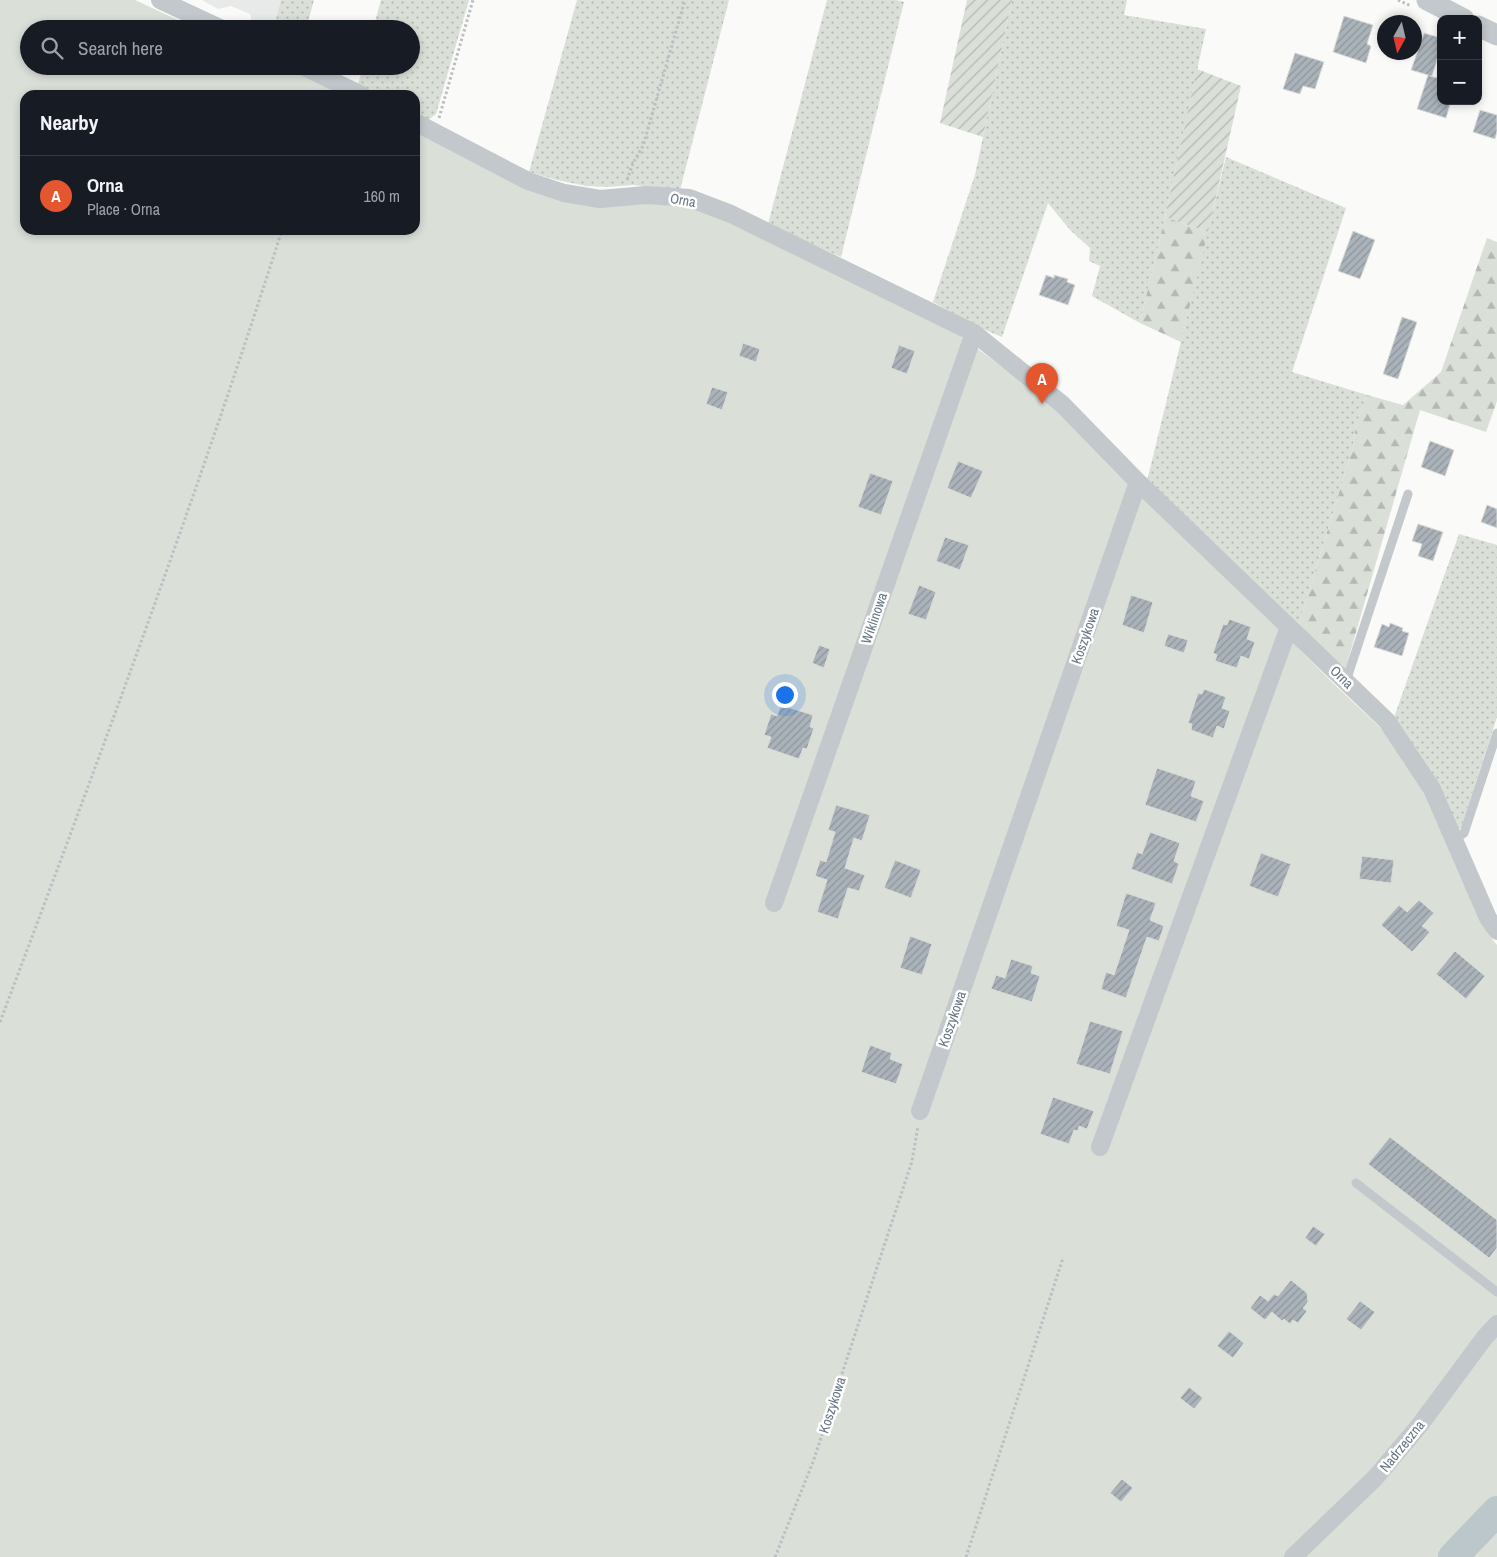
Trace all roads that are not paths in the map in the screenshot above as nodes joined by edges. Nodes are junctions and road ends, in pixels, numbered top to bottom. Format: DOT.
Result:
graph roads {
  1 [pos="160,0"];
  2 [pos="1427,0"];
  3 [pos="1456,15"];
  4 [pos="203,20"];
  5 [pos="1482,28"];
  6 [pos="1497,35"];
  7 [pos="321,75"];
  8 [pos="352,90"];
  9 [pos="420,125"];
  10 [pos="974,333"];
  11 [pos="1138,482"];
  12 [pos="1408,494"];
  13 [pos="1288,627"];
  14 [pos="1346,682"];
  15 [pos="1497,733"];
  16 [pos="1454,840"];
  17 [pos="774,904"];
  18 [pos="1497,931"];
  19 [pos="920,1111"];
  20 [pos="1100,1147"];
  21 [pos="1356,1183"];
  22 [pos="1497,1292"];
  23 [pos="1497,1324"];
  24 [pos="1293,1557"];
  1 -- 4 [label="street"];
  2 -- 3 [label="street"];
  5 -- 6 [label="street"];
  7 -- 8 [label="street"];
  9 -- 10 [label="street, Orna"];
  10 -- 11 [label="street, Orna"];
  10 -- 17 [label="street, Wiklinowa"];
  11 -- 13 [label="street, Orna"];
  11 -- 19 [label="street, Koszykowa"];
  12 -- 14 [label="lane"];
  13 -- 14 [label="street, Orna"];
  13 -- 20 [label="street"];
  14 -- 16 [label="street, Orna"];
  15 -- 16 [label="lane"];
  16 -- 18 [label="street, Orna"];
  21 -- 22 [label="lane"];
  23 -- 24 [label="street, Nadrzeczna"];
}
